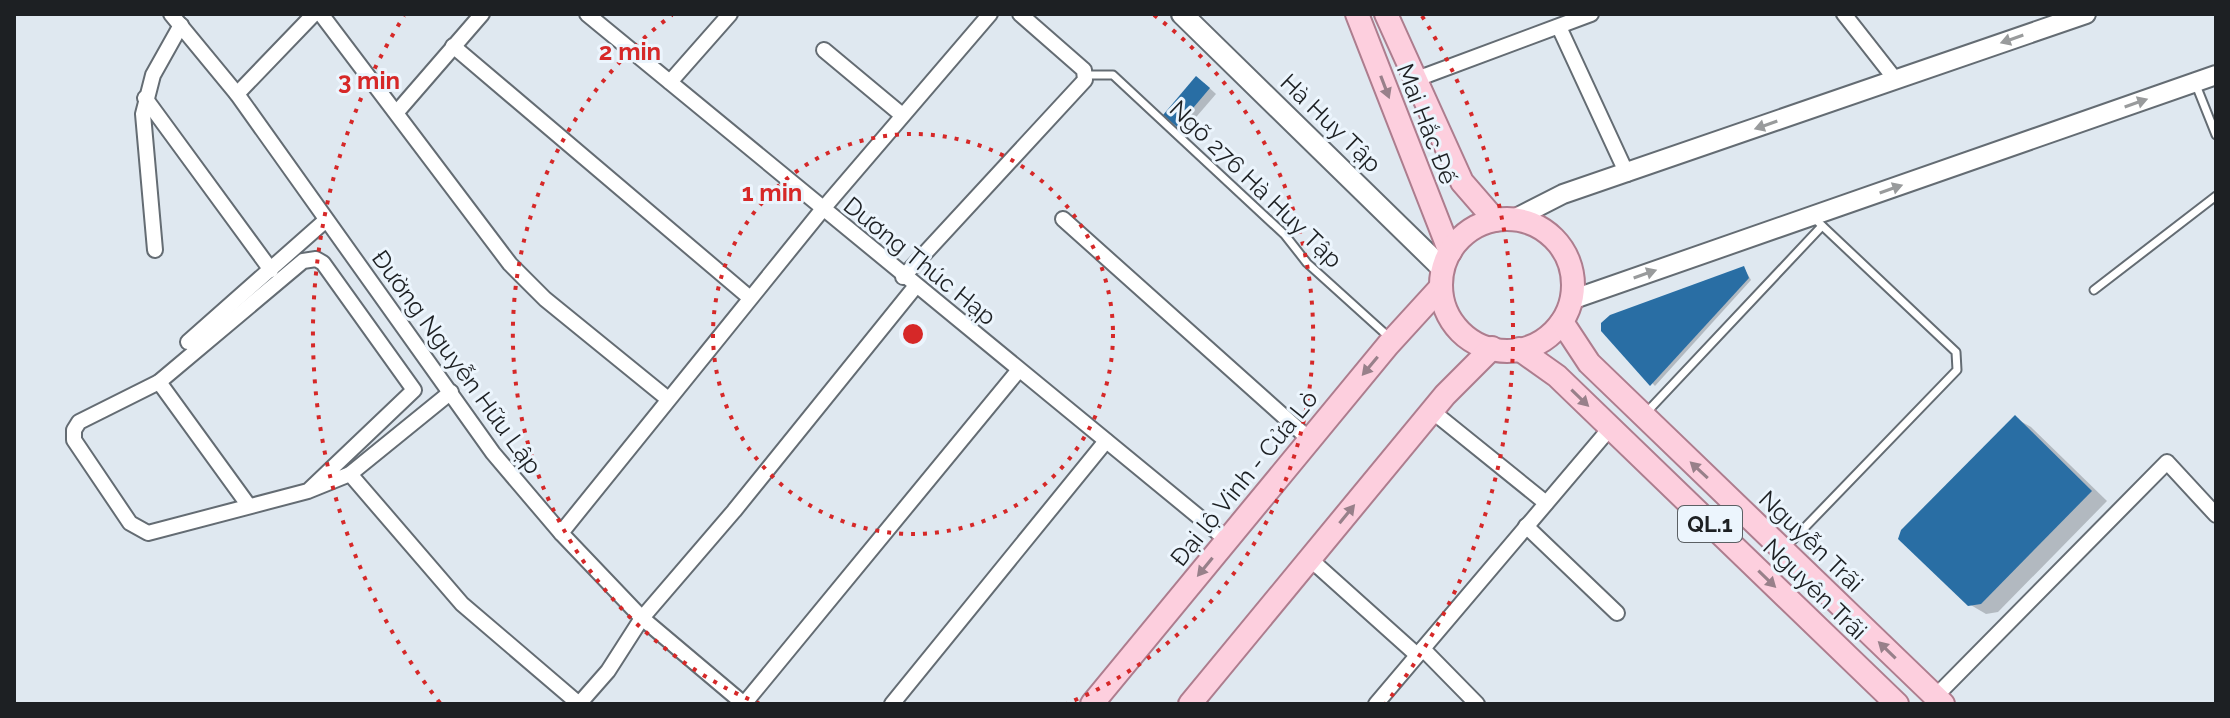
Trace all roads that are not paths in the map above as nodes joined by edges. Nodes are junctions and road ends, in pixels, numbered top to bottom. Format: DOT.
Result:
graph roads {
  1 [pos="314,14"];
  2 [pos="321,14"];
  3 [pos="482,14"];
  4 [pos="587,14"];
  5 [pos="730,14"];
  6 [pos="990,14"];
  7 [pos="1020,14"];
  8 [pos="1182,14"];
  9 [pos="1357,14"];
  10 [pos="1386,14"];
  11 [pos="1591,14"];
  12 [pos="1844,14"];
  13 [pos="2086,14"];
  14 [pos="176,19"];
  15 [pos="1559,27"];
  16 [pos="453,46"];
  17 [pos="824,50"];
  18 [pos="1086,75"];
  19 [pos="2216,75"];
  20 [pos="1895,79"];
  21 [pos="1414,80"];
  22 [pos="670,82"];
  23 [pos="2194,83"];
  24 [pos="237,94"];
  25 [pos="145,98"];
  26 [pos="397,112"];
  27 [pos="902,115"];
  28 [pos="2216,135"];
  29 [pos="1627,174"];
  30 [pos="2216,196"];
  31 [pos="822,210"];
  32 [pos="1063,219"];
  33 [pos="326,220"];
  34 [pos="1505,220"];
  35 [pos="1817,221"];
  36 [pos="155,250"];
  37 [pos="1445,269"];
  38 [pos="271,270"];
  39 [pos="909,282"];
  40 [pos="2094,290"];
  41 [pos="750,298"];
  42 [pos="1571,300"];
  43 [pos="1562,322"];
  44 [pos="1392,340"];
  45 [pos="188,342"];
  46 [pos="1492,348"];
  47 [pos="1519,349"];
  48 [pos="1018,371"];
  49 [pos="159,382"];
  50 [pos="451,392"];
  51 [pos="668,399"];
  52 [pos="1432,411"];
  53 [pos="1643,416"];
  54 [pos="1611,427"];
  55 [pos="1309,439"];
  56 [pos="1106,441"];
  57 [pos="350,474"];
  58 [pos="308,491"];
  59 [pos="1546,503"];
  60 [pos="249,506"];
  61 [pos="2216,515"];
  62 [pos="1526,526"];
  63 [pos="561,533"];
  64 [pos="1227,540"];
  65 [pos="1783,549"];
  66 [pos="1310,559"];
  67 [pos="1617,613"];
  68 [pos="642,618"];
  69 [pos="1420,652"];
  70 [pos="1936,702"];
  71 [pos="579,704"];
  72 [pos="744,704"];
  73 [pos="892,704"];
  74 [pos="1092,704"];
  75 [pos="1190,704"];
  76 [pos="1376,704"];
  77 [pos="1477,704"];
  78 [pos="1897,704"];
  1 -- 24 [label="street"];
  2 -- 26 [label="street"];
  3 -- 16 [label="street"];
  4 -- 22 [label="street, Dương Thúc Hạp"];
  5 -- 22 [label="street"];
  6 -- 27 [label="street"];
  7 -- 18 [label="street"];
  8 -- 37 [label="main road, Hà Huy Tập"];
  9 -- 37 [label="main road, Mai Hắc Đế, one-way"];
  10 -- 21 [label="main road, Mai Hắc Đế"];
  11 -- 15 [label="street"];
  12 -- 20 [label="street"];
  13 -- 20 [label="street, one-way"];
  14 -- 24 [label="street, Đường Nguyễn Hữu Lập"];
  14 -- 25 [label="street"];
  15 -- 21 [label="street"];
  15 -- 29 [label="street"];
  16 -- 26 [label="street"];
  16 -- 41 [label="street"];
  17 -- 27 [label="street"];
  18 -- 39 [label="street"];
  18 -- 44 [label="lane, Ngõ 276 Hà Huy Tập"];
  19 -- 23 [label="street"];
  20 -- 29 [label="street, one-way"];
  21 -- 34 [label="main road, Mai Hắc Đế"];
  22 -- 31 [label="street, Dương Thúc Hạp"];
  23 -- 28 [label="lane"];
  35 -- 23 [label="street, one-way"];
  24 -- 33 [label="street, Đường Nguyễn Hữu Lập"];
  25 -- 36 [label="street"];
  25 -- 38 [label="street"];
  26 -- 51 [label="street"];
  27 -- 31 [label="street"];
  29 -- 34 [label="street"];
  30 -- 40 [label="lane"];
  31 -- 39 [label="street, Dương Thúc Hạp"];
  31 -- 41 [label="street"];
  32 -- 55 [label="street"];
  33 -- 38 [label="street"];
  33 -- 50 [label="street, Đường Nguyễn Hữu Lập"];
  34 -- 37 [label="main road"];
  34 -- 42 [label="main road"];
  42 -- 35 [label="street, one-way"];
  35 -- 53 [label="lane"];
  35 -- 65 [label="lane"];
  37 -- 44 [label="main road, Đại lộ Vinh - Cửa Lò"];
  37 -- 46 [label="main road"];
  38 -- 45 [label="street"];
  39 -- 48 [label="street, Dương Thúc Hạp"];
  39 -- 68 [label="street"];
  41 -- 51 [label="street"];
  42 -- 43 [label="main road"];
  43 -- 47 [label="main road"];
  43 -- 53 [label="main road, QL.1"];
  44 -- 55 [label="main road, Đại lộ Vinh - Cửa Lò, one-way"];
  46 -- 47 [label="main road"];
  46 -- 52 [label="main road"];
  47 -- 54 [label="main road, Nguyên Trãi / QL.1, one-way"];
  48 -- 56 [label="street, Dương Thúc Hạp"];
  48 -- 72 [label="street"];
  49 -- 58 [label="street"];
  49 -- 60 [label="street"];
  49 -- 60 [label="street"];
  50 -- 57 [label="street"];
  50 -- 63 [label="street, Đường Nguyễn Hữu Lập"];
  51 -- 63 [label="street"];
  52 -- 59 [label="street"];
  66 -- 52 [label="main road, one-way"];
  65 -- 53 [label="main road, Nguyễn Trãi / QL.1, one-way"];
  54 -- 59 [label="street"];
  54 -- 78 [label="main road, Nguyên Trãi / QL.1, one-way"];
  55 -- 64 [label="main road, Đại lộ Vinh - Cửa Lò"];
  56 -- 64 [label="street, Dương Thúc Hạp"];
  56 -- 73 [label="street"];
  57 -- 58 [label="street"];
  57 -- 71 [label="street"];
  58 -- 60 [label="street"];
  59 -- 62 [label="street"];
  61 -- 70 [label="street"];
  62 -- 67 [label="street"];
  62 -- 69 [label="street"];
  63 -- 68 [label="street, Đường Nguyễn Hữu Lập"];
  64 -- 74 [label="main road, Đại lộ Vinh - Cửa Lò, one-way"];
  70 -- 65 [label="main road, Nguyễn Trãi / QL.1, one-way"];
  66 -- 69 [label="street"];
  66 -- 75 [label="main road"];
  68 -- 71 [label="street"];
  68 -- 72 [label="street, Đường Nguyễn Hữu Lập"];
  69 -- 76 [label="street"];
  69 -- 77 [label="street"];
}
